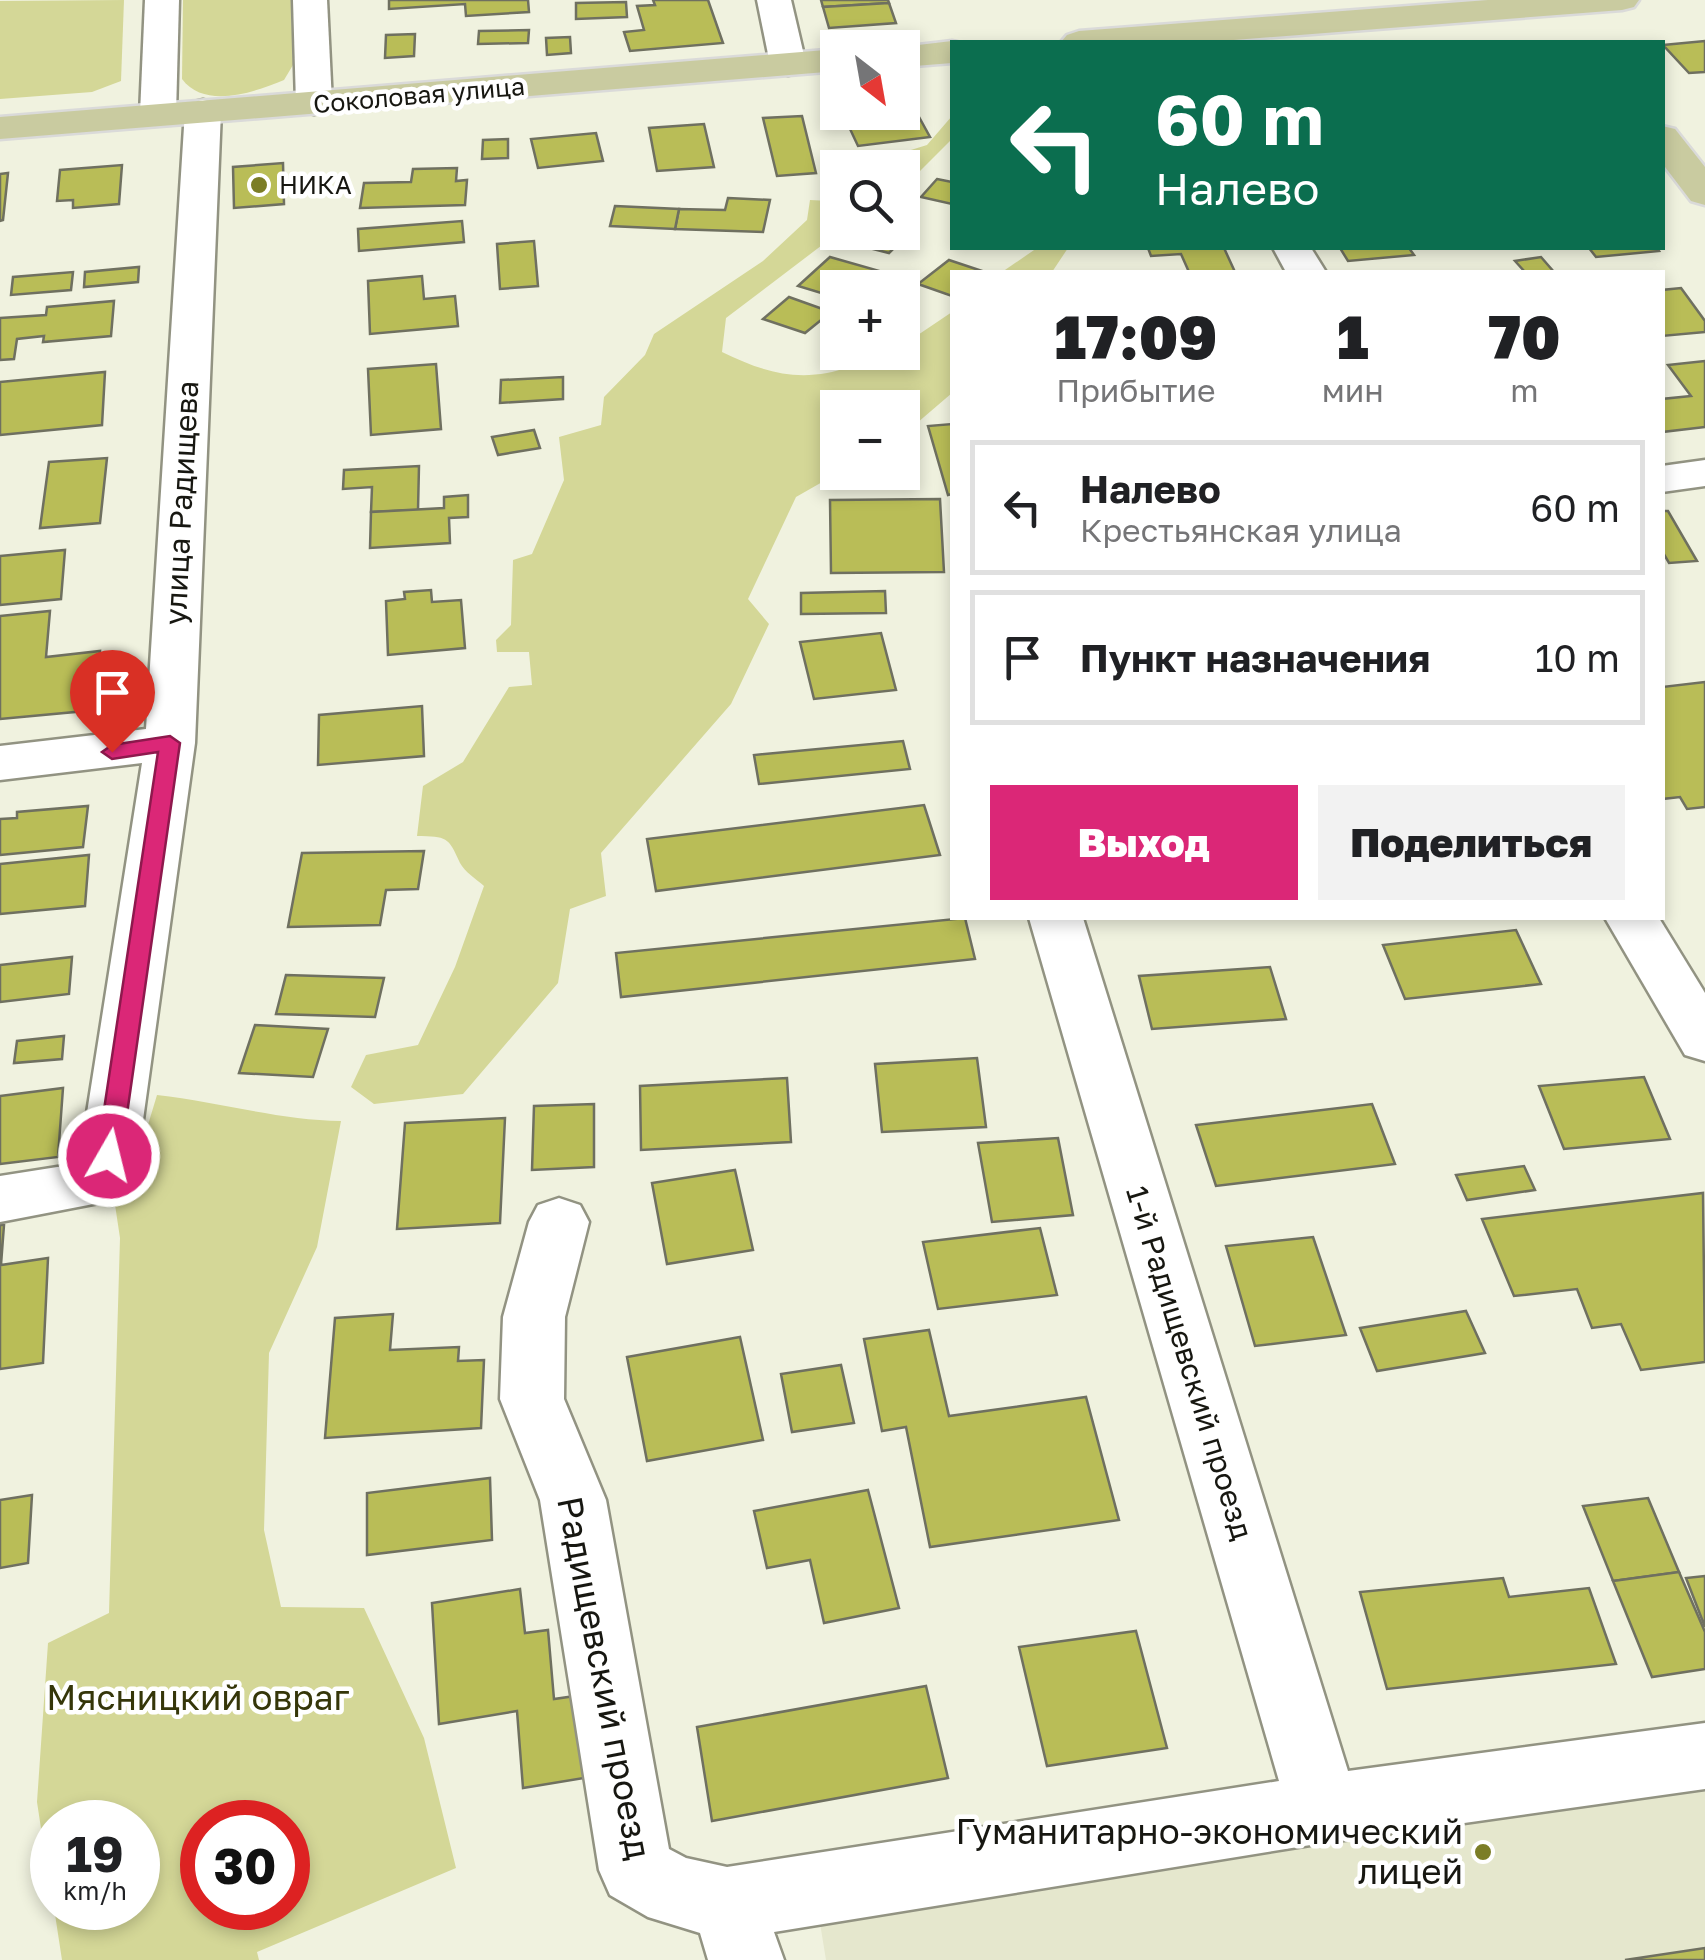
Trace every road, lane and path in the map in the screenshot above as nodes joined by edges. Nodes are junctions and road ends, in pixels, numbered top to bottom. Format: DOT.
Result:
graph roads {
  1 [pos="162,0"];
  2 [pos="310,0"];
  3 [pos="774,0"];
  4 [pos="1622,0"];
  5 [pos="1557,3"];
  6 [pos="1583,32"];
  7 [pos="1143,40"];
  8 [pos="950,52"];
  9 [pos="920,55"];
  10 [pos="820,61"];
  11 [pos="788,64"];
  12 [pos="314,103"];
  13 [pos="203,111"];
  14 [pos="158,114"];
  15 [pos="0,128"];
  16 [pos="1665,141"];
  17 [pos="1705,193"];
  18 [pos="1705,473"];
  19 [pos="1665,479"];
  20 [pos="170,743"];
  21 [pos="0,764"];
  22 [pos="1057,920"];
  23 [pos="1633,920"];
  24 [pos="1705,1040"];
  25 [pos="0,1199"];
  26 [pos="559,1222"];
  27 [pos="1705,1756"];
  28 [pos="1323,1809"];
  29 [pos="737,1932"];
  1 -- 14 [label="street"];
  2 -- 12 [label="street"];
  3 -- 11 [label="street"];
  4 -- 5 [label="main road"];
  5 -- 6 [label="main road"];
  5 -- 7 [label="main road"];
  8 -- 9 [label="main road"];
  10 -- 11 [label="main road, Соколовая улица"];
  11 -- 12 [label="main road, Соколовая улица"];
  12 -- 13 [label="main road, Соколовая улица"];
  13 -- 14 [label="main road, Соколовая улица"];
  13 -- 20 [label="street, улица Радищева"];
  14 -- 15 [label="main road, Соколовая улица"];
  16 -- 17 [label="main road"];
  18 -- 19 [label="street"];
  20 -- 21 [label="street"];
  20 -- 25 [label="street, улица Радищева"];
  22 -- 28 [label="street, 1-й Радищевский проезд"];
  23 -- 24 [label="street"];
  26 -- 29 [label="street, Радищевский проезд"];
  27 -- 28 [label="street"];
  28 -- 29 [label="street"];
}
